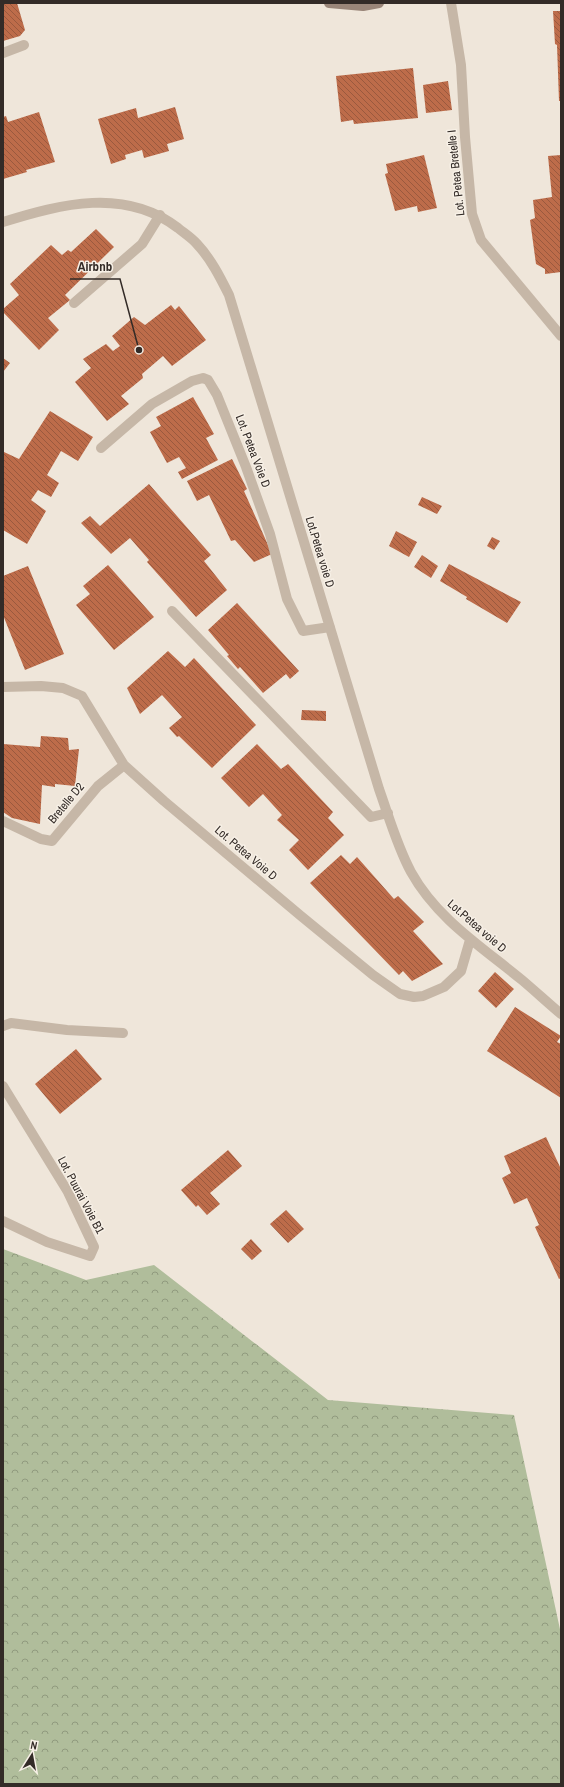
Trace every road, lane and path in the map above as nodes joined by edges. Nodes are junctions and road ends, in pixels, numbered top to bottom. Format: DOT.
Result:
graph roads {
  1 [pos="329,3"];
  2 [pos="379,3"];
  3 [pos="451,3"];
  4 [pos="24,45"];
  5 [pos="3,53"];
  6 [pos="160,215"];
  7 [pos="3,222"];
  8 [pos="74,303"];
  9 [pos="561,336"];
  10 [pos="101,448"];
  11 [pos="172,611"];
  12 [pos="330,627"];
  13 [pos="3,687"];
  14 [pos="124,765"];
  15 [pos="388,813"];
  16 [pos="3,821"];
  17 [pos="470,940"];
  18 [pos="561,1014"];
  19 [pos="3,1026"];
  20 [pos="123,1033"];
  21 [pos="3,1086"];
  22 [pos="3,1221"];
  1 -- 2 [label="main road"];
  3 -- 9 [label="street, Lot. Petea Bretelle I"];
  4 -- 5 [label="street"];
  6 -- 7 [label="street, Lot.Petea voie D"];
  6 -- 8 [label="street"];
  6 -- 12 [label="street, Lot.Petea voie D"];
  10 -- 12 [label="street, Lot. Petea Voie D"];
  11 -- 15 [label="street"];
  12 -- 15 [label="street, Lot.Petea voie D"];
  13 -- 14 [label="street, Lot. Petea Voie D"];
  14 -- 16 [label="street, Bretelle D2"];
  14 -- 17 [label="street, Lot. Petea Voie D"];
  15 -- 17 [label="street, Lot.Petea voie D"];
  17 -- 18 [label="street, Lot.Petea voie D"];
  19 -- 20 [label="street"];
  21 -- 22 [label="street, Lot. Puurai Voie B1"];
}
